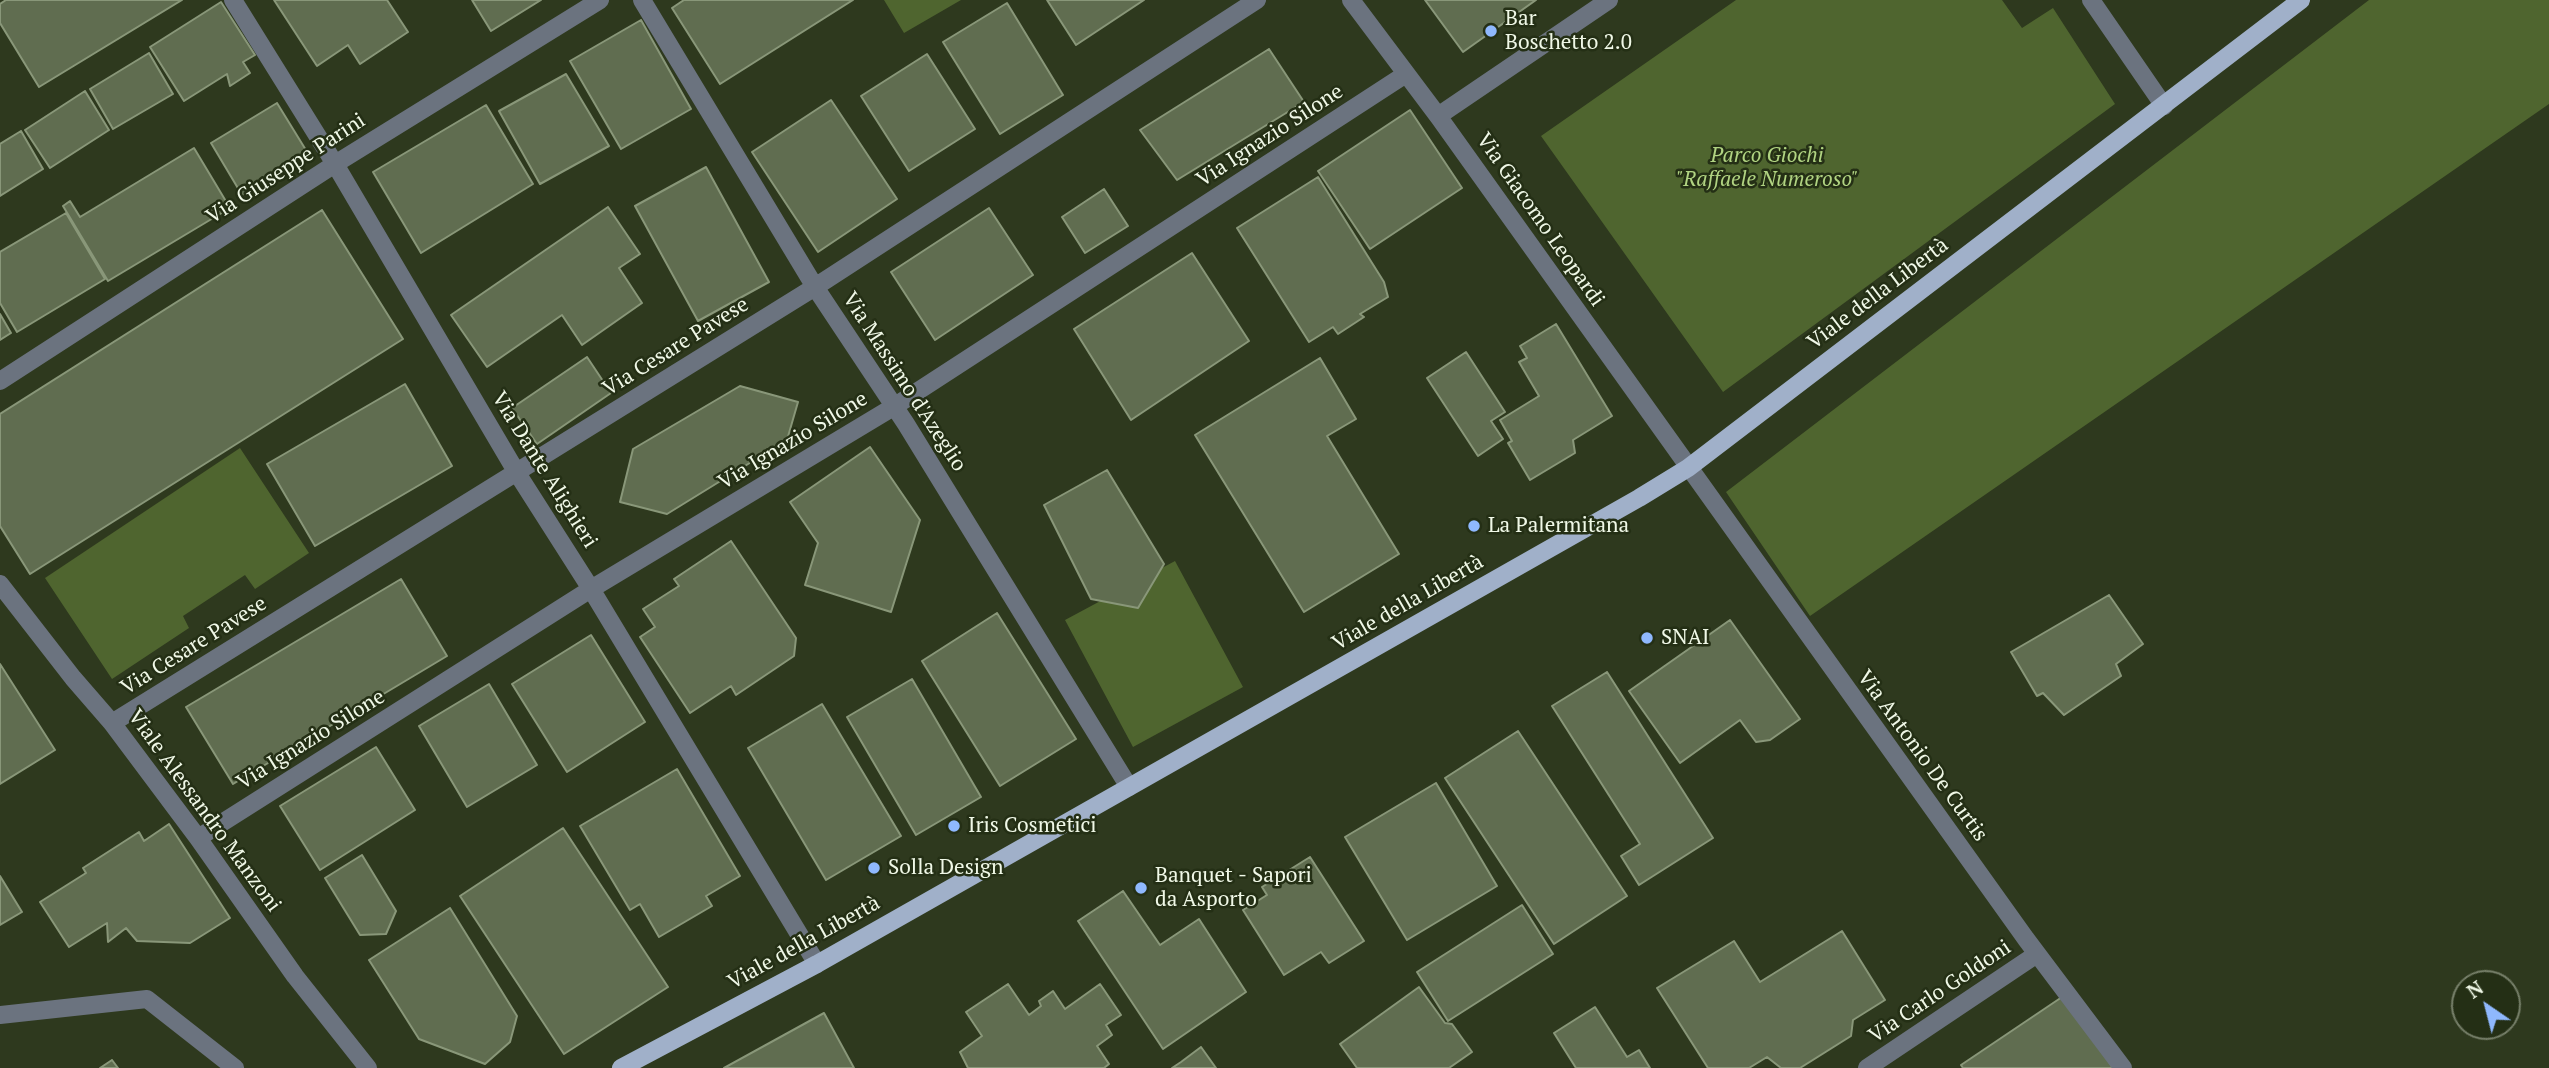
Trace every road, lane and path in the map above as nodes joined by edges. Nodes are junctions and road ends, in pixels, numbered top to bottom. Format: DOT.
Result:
graph roads {
  1 [pos="233,0"];
  2 [pos="600,0"];
  3 [pos="642,0"];
  4 [pos="1257,0"];
  5 [pos="1351,0"];
  6 [pos="1609,0"];
  7 [pos="2091,0"];
  8 [pos="2301,0"];
  9 [pos="1406,74"];
  10 [pos="2164,106"];
  11 [pos="1438,116"];
  12 [pos="335,164"];
  13 [pos="816,287"];
  14 [pos="0,380"];
  15 [pos="895,406"];
  16 [pos="1688,468"];
  17 [pos="517,473"];
  18 [pos="0,584"];
  19 [pos="591,589"];
  20 [pos="112,723"];
  21 [pos="1129,787"];
  22 [pos="198,838"];
  23 [pos="2037,954"];
  24 [pos="817,964"];
  25 [pos="0,1015"];
  26 [pos="235,1068"];
  27 [pos="368,1068"];
  28 [pos="621,1068"];
  29 [pos="1867,1068"];
  30 [pos="2123,1068"];
  1 -- 12 [label="street, Via Dante Alighieri"];
  2 -- 12 [label="street, Via Giuseppe Parini"];
  3 -- 13 [label="street, Via Massimo d'Azeglio"];
  4 -- 13 [label="street, Via Cesare Pavese"];
  5 -- 9 [label="street, Via Giacomo Leopardi"];
  6 -- 11 [label="street"];
  7 -- 10 [label="street"];
  8 -- 10 [label="main road, Viale della Libertà"];
  9 -- 11 [label="street, Via Giacomo Leopardi"];
  9 -- 15 [label="street, Via Ignazio Silone"];
  10 -- 16 [label="main road, Viale della Libertà"];
  11 -- 16 [label="street, Via Giacomo Leopardi"];
  12 -- 14 [label="street, Via Giuseppe Parini"];
  12 -- 17 [label="street, Via Dante Alighieri"];
  13 -- 15 [label="street, Via Massimo d'Azeglio"];
  13 -- 17 [label="street, Via Cesare Pavese"];
  15 -- 19 [label="street, Via Ignazio Silone"];
  15 -- 21 [label="street, Via Massimo d'Azeglio"];
  16 -- 21 [label="main road, Viale della Libertà"];
  16 -- 23 [label="street, Via Antonio De Curtis"];
  17 -- 19 [label="street, Via Dante Alighieri"];
  17 -- 20 [label="street, Via Cesare Pavese"];
  18 -- 20 [label="street, Viale Alessandro Manzoni"];
  19 -- 22 [label="street, Via Ignazio Silone"];
  19 -- 24 [label="street, Via Dante Alighieri"];
  20 -- 22 [label="street, Viale Alessandro Manzoni"];
  21 -- 24 [label="main road, Viale della Libertà"];
  22 -- 27 [label="street, Viale Alessandro Manzoni"];
  23 -- 29 [label="street, Via Carlo Goldoni"];
  23 -- 30 [label="street, Via Antonio De Curtis"];
  24 -- 28 [label="main road, Viale della Libertà"];
  25 -- 26 [label="street"];
}
